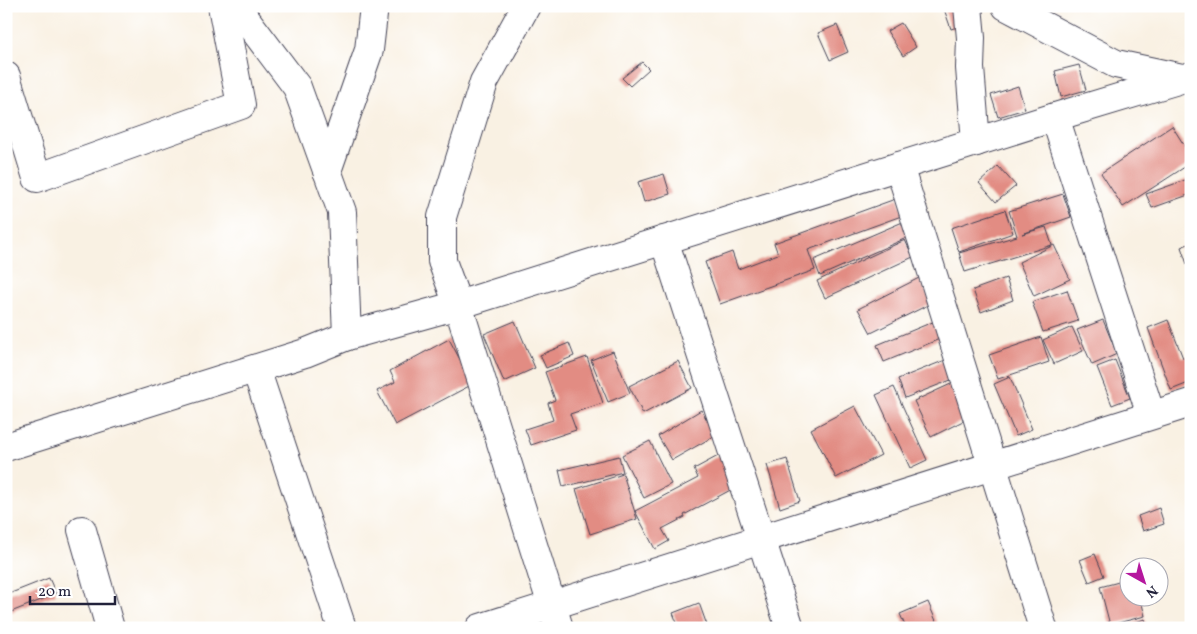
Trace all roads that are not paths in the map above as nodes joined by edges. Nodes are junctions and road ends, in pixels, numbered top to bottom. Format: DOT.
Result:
graph roads {
  1 [pos="222,6"];
  2 [pos="236,6"];
  3 [pos="374,6"];
  4 [pos="526,6"];
  5 [pos="968,6"];
  6 [pos="1006,6"];
  7 [pos="6,76"];
  8 [pos="1187,78"];
  9 [pos="1055,117"];
  10 [pos="976,142"];
  11 [pos="899,166"];
  12 [pos="327,171"];
  13 [pos="664,240"];
  14 [pos="458,305"];
  15 [pos="347,336"];
  16 [pos="256,369"];
  17 [pos="1191,403"];
  18 [pos="1152,415"];
  19 [pos="6,447"];
  20 [pos="992,466"];
  21 [pos="82,530"];
  22 [pos="761,540"];
  23 [pos="555,617"];
  24 [pos="110,628"];
  25 [pos="342,628"];
  26 [pos="480,628"];
  27 [pos="790,628"];
  28 [pos="1043,628"];
  1 -- 7 [label="street"];
  2 -- 12 [label="street"];
  3 -- 12 [label="street"];
  4 -- 14 [label="street"];
  5 -- 10 [label="street"];
  6 -- 8 [label="street"];
  8 -- 9 [label="street"];
  9 -- 10 [label="street"];
  9 -- 18 [label="street"];
  10 -- 11 [label="street"];
  11 -- 13 [label="street"];
  11 -- 20 [label="street"];
  12 -- 15 [label="street"];
  13 -- 14 [label="street"];
  13 -- 22 [label="street"];
  14 -- 15 [label="street"];
  14 -- 23 [label="street"];
  15 -- 16 [label="street"];
  16 -- 19 [label="street"];
  16 -- 25 [label="street"];
  17 -- 18 [label="street"];
  18 -- 20 [label="street"];
  20 -- 22 [label="street"];
  20 -- 28 [label="street"];
  21 -- 24 [label="street"];
  22 -- 23 [label="street"];
  22 -- 27 [label="street"];
  23 -- 26 [label="street"];
}
